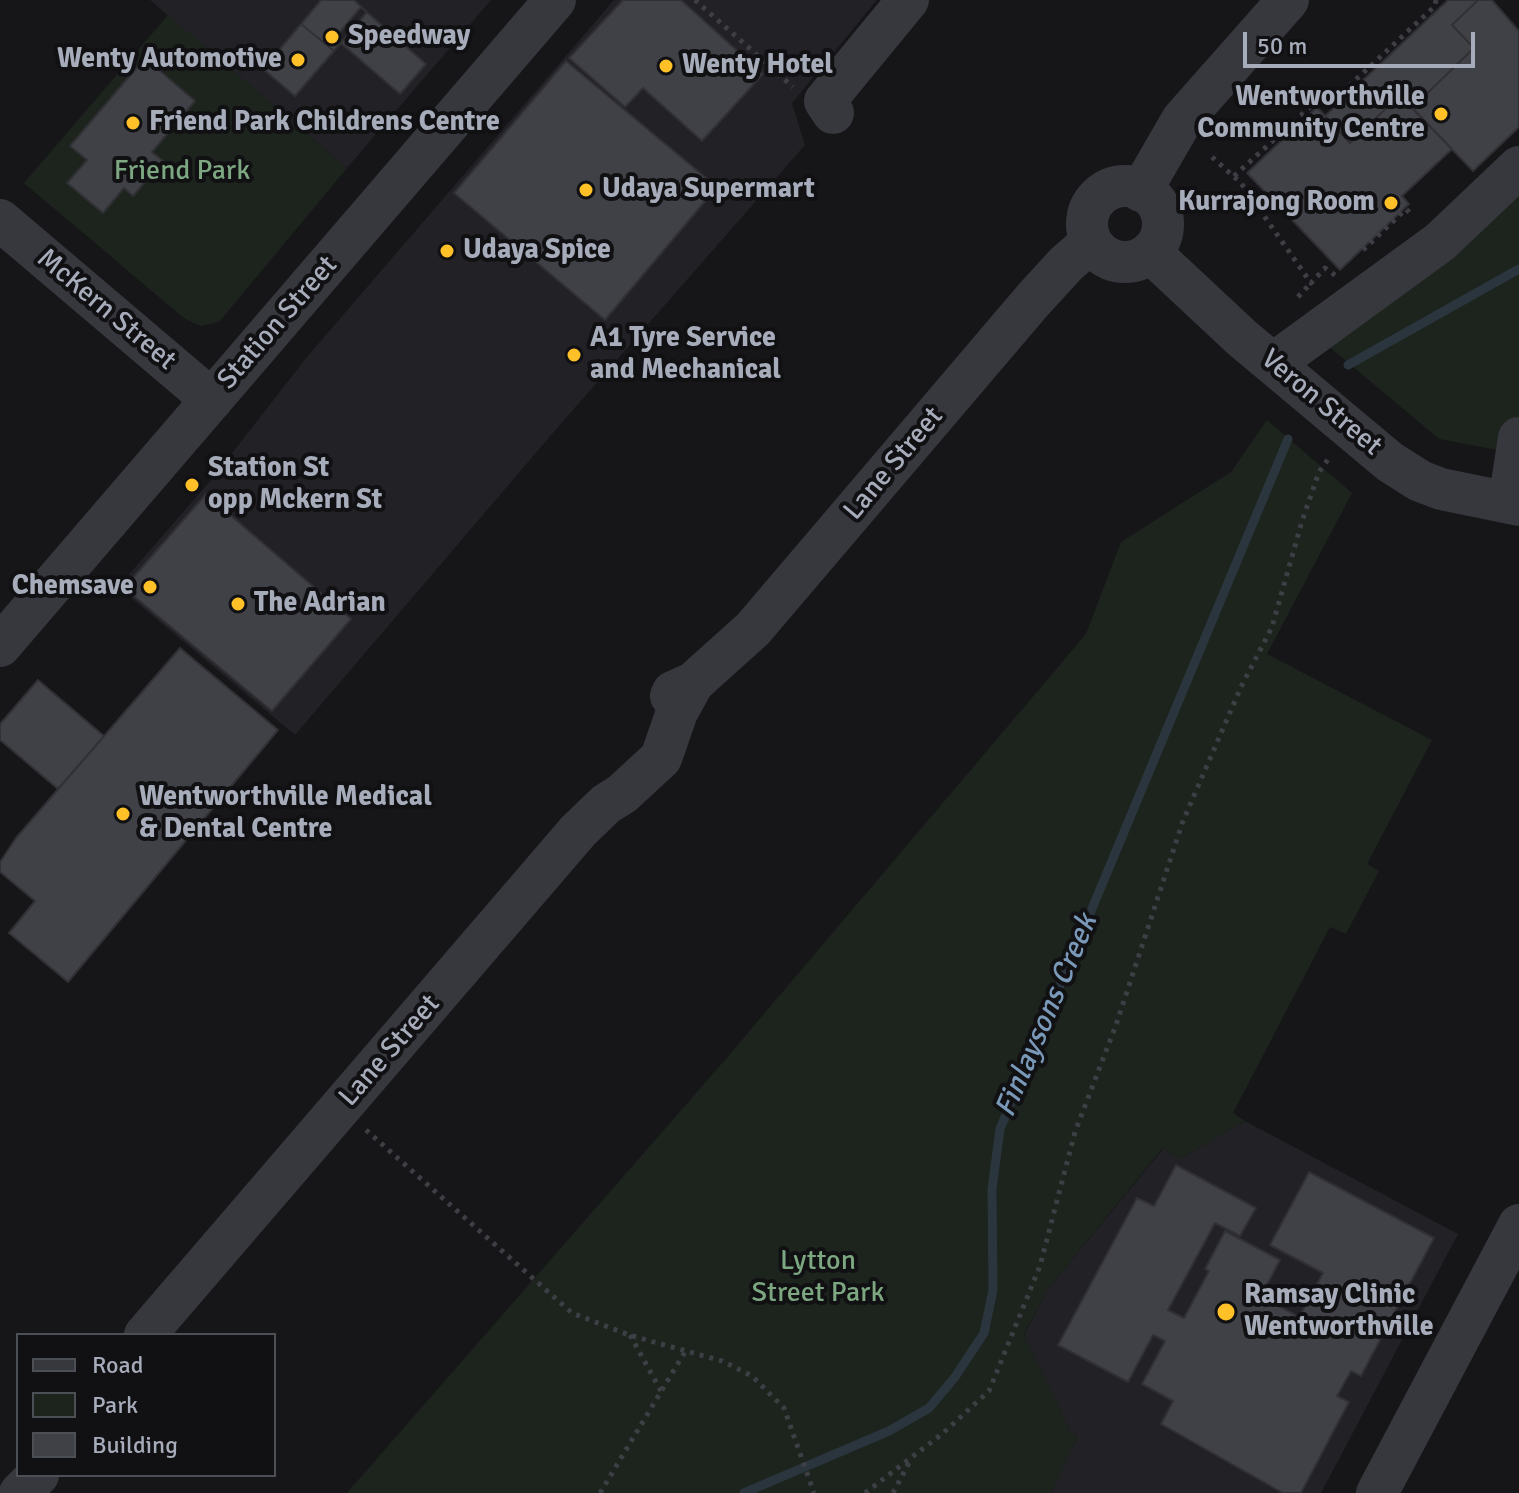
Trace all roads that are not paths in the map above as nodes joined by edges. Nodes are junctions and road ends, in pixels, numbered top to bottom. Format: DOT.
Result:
graph roads {
  1 [pos="555,0"];
  2 [pos="908,0"];
  3 [pos="1288,0"];
  4 [pos="817,103"];
  5 [pos="1519,167"];
  6 [pos="1141,191"];
  7 [pos="0,220"];
  8 [pos="1091,242"];
  9 [pos="1150,252"];
  10 [pos="1274,363"];
  11 [pos="212,400"];
  12 [pos="1519,438"];
  13 [pos="1514,504"];
  14 [pos="0,646"];
  15 [pos="1519,1225"];
  16 [pos="147,1333"];
  17 [pos="36,1477"];
  18 [pos="20,1493"];
  19 [pos="1377,1493"];
  1 -- 11 [label="street, Station Street"];
  2 -- 4 [label="street"];
  3 -- 6 [label="street"];
  5 -- 10 [label="street"];
  6 -- 8 [label="street"];
  6 -- 9 [label="street"];
  7 -- 11 [label="street, McKern Street"];
  8 -- 9 [label="street"];
  8 -- 16 [label="street, Lane Street"];
  9 -- 10 [label="street, Veron Street"];
  10 -- 13 [label="street, Veron Street"];
  11 -- 14 [label="street, Station Street"];
  12 -- 13 [label="street"];
  15 -- 19 [label="street"];
  17 -- 18 [label="street"];
}
